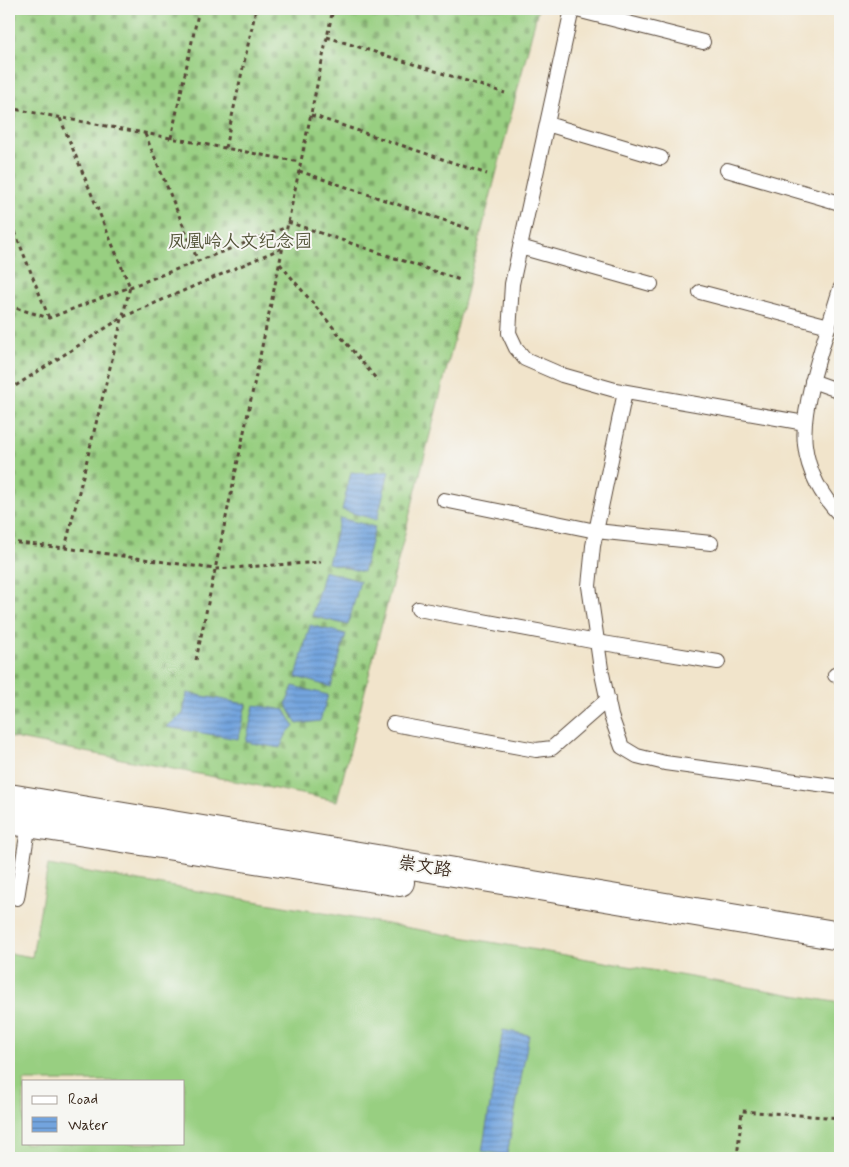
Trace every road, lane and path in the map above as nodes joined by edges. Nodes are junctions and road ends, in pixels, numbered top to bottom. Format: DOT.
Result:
graph roads {
  1 [pos="200,9"];
  2 [pos="256,9"];
  3 [pos="333,9"];
  4 [pos="572,9"];
  5 [pos="327,37"];
  6 [pos="703,42"];
  7 [pos="505,94"];
  8 [pos="9,108"];
  9 [pos="310,115"];
  10 [pos="60,118"];
  11 [pos="547,124"];
  12 [pos="145,133"];
  13 [pos="170,138"];
  14 [pos="225,148"];
  15 [pos="661,158"];
  16 [pos="300,162"];
  17 [pos="299,170"];
  18 [pos="727,170"];
  19 [pos="487,174"];
  20 [pos="840,203"];
  21 [pos="9,217"];
  22 [pos="288,222"];
  23 [pos="287,226"];
  24 [pos="470,229"];
  25 [pos="520,247"];
  26 [pos="282,248"];
  27 [pos="198,261"];
  28 [pos="280,263"];
  29 [pos="460,280"];
  30 [pos="651,284"];
  31 [pos="130,287"];
  32 [pos="840,289"];
  33 [pos="700,292"];
  34 [pos="9,306"];
  35 [pos="123,317"];
  36 [pos="49,318"];
  37 [pos="829,326"];
  38 [pos="812,381"];
  39 [pos="378,382"];
  40 [pos="9,390"];
  41 [pos="840,391"];
  42 [pos="625,392"];
  43 [pos="805,423"];
  44 [pos="444,500"];
  45 [pos="840,516"];
  46 [pos="596,531"];
  47 [pos="9,542"];
  48 [pos="711,543"];
  49 [pos="65,548"];
  50 [pos="320,562"];
  51 [pos="215,569"];
  52 [pos="418,609"];
  53 [pos="597,642"];
  54 [pos="196,660"];
  55 [pos="718,662"];
  56 [pos="608,699"];
  57 [pos="393,724"];
  58 [pos="840,787"];
  59 [pos="9,798"];
  60 [pos="19,822"];
  61 [pos="17,898"];
  62 [pos="840,936"];
  63 [pos="840,953"];
  64 [pos="840,1118"];
  65 [pos="737,1158"];
  1 -- 13 [label="path"];
  2 -- 14 [label="path"];
  3 -- 5 [label="path"];
  4 -- 6 [label="lane"];
  4 -- 11 [label="lane"];
  5 -- 7 [label="path"];
  5 -- 9 [label="path"];
  8 -- 10 [label="path"];
  9 -- 16 [label="path"];
  9 -- 19 [label="path"];
  10 -- 12 [label="path"];
  10 -- 31 [label="path"];
  11 -- 15 [label="lane"];
  11 -- 25 [label="lane"];
  12 -- 13 [label="path"];
  12 -- 27 [label="path"];
  13 -- 14 [label="path"];
  14 -- 16 [label="path"];
  16 -- 17 [label="path"];
  17 -- 22 [label="path"];
  17 -- 24 [label="path"];
  18 -- 20 [label="lane"];
  21 -- 36 [label="path"];
  22 -- 23 [label="path"];
  22 -- 29 [label="path"];
  23 -- 26 [label="path"];
  23 -- 27 [label="path"];
  25 -- 30 [label="lane"];
  25 -- 42 [label="lane"];
  26 -- 28 [label="path"];
  26 -- 35 [label="path"];
  27 -- 31 [label="path"];
  28 -- 39 [label="path"];
  28 -- 51 [label="path"];
  31 -- 35 [label="path"];
  31 -- 36 [label="path"];
  32 -- 37 [label="lane"];
  33 -- 37 [label="lane"];
  34 -- 36 [label="path"];
  35 -- 40 [label="path"];
  35 -- 49 [label="path"];
  37 -- 38 [label="lane"];
  38 -- 41 [label="lane"];
  38 -- 43 [label="lane"];
  42 -- 43 [label="lane"];
  42 -- 46 [label="lane"];
  43 -- 45 [label="lane"];
  44 -- 46 [label="lane"];
  46 -- 48 [label="lane"];
  46 -- 53 [label="lane"];
  47 -- 49 [label="path"];
  49 -- 51 [label="path"];
  50 -- 51 [label="path"];
  51 -- 54 [label="path"];
  52 -- 53 [label="lane"];
  53 -- 55 [label="lane"];
  53 -- 56 [label="lane"];
  56 -- 57 [label="lane"];
  56 -- 58 [label="lane"];
  59 -- 62 [label="street, 崇文路"];
  60 -- 61 [label="lane"];
  60 -- 63 [label="street, 崇文路"];
  64 -- 65 [label="path"];
}
